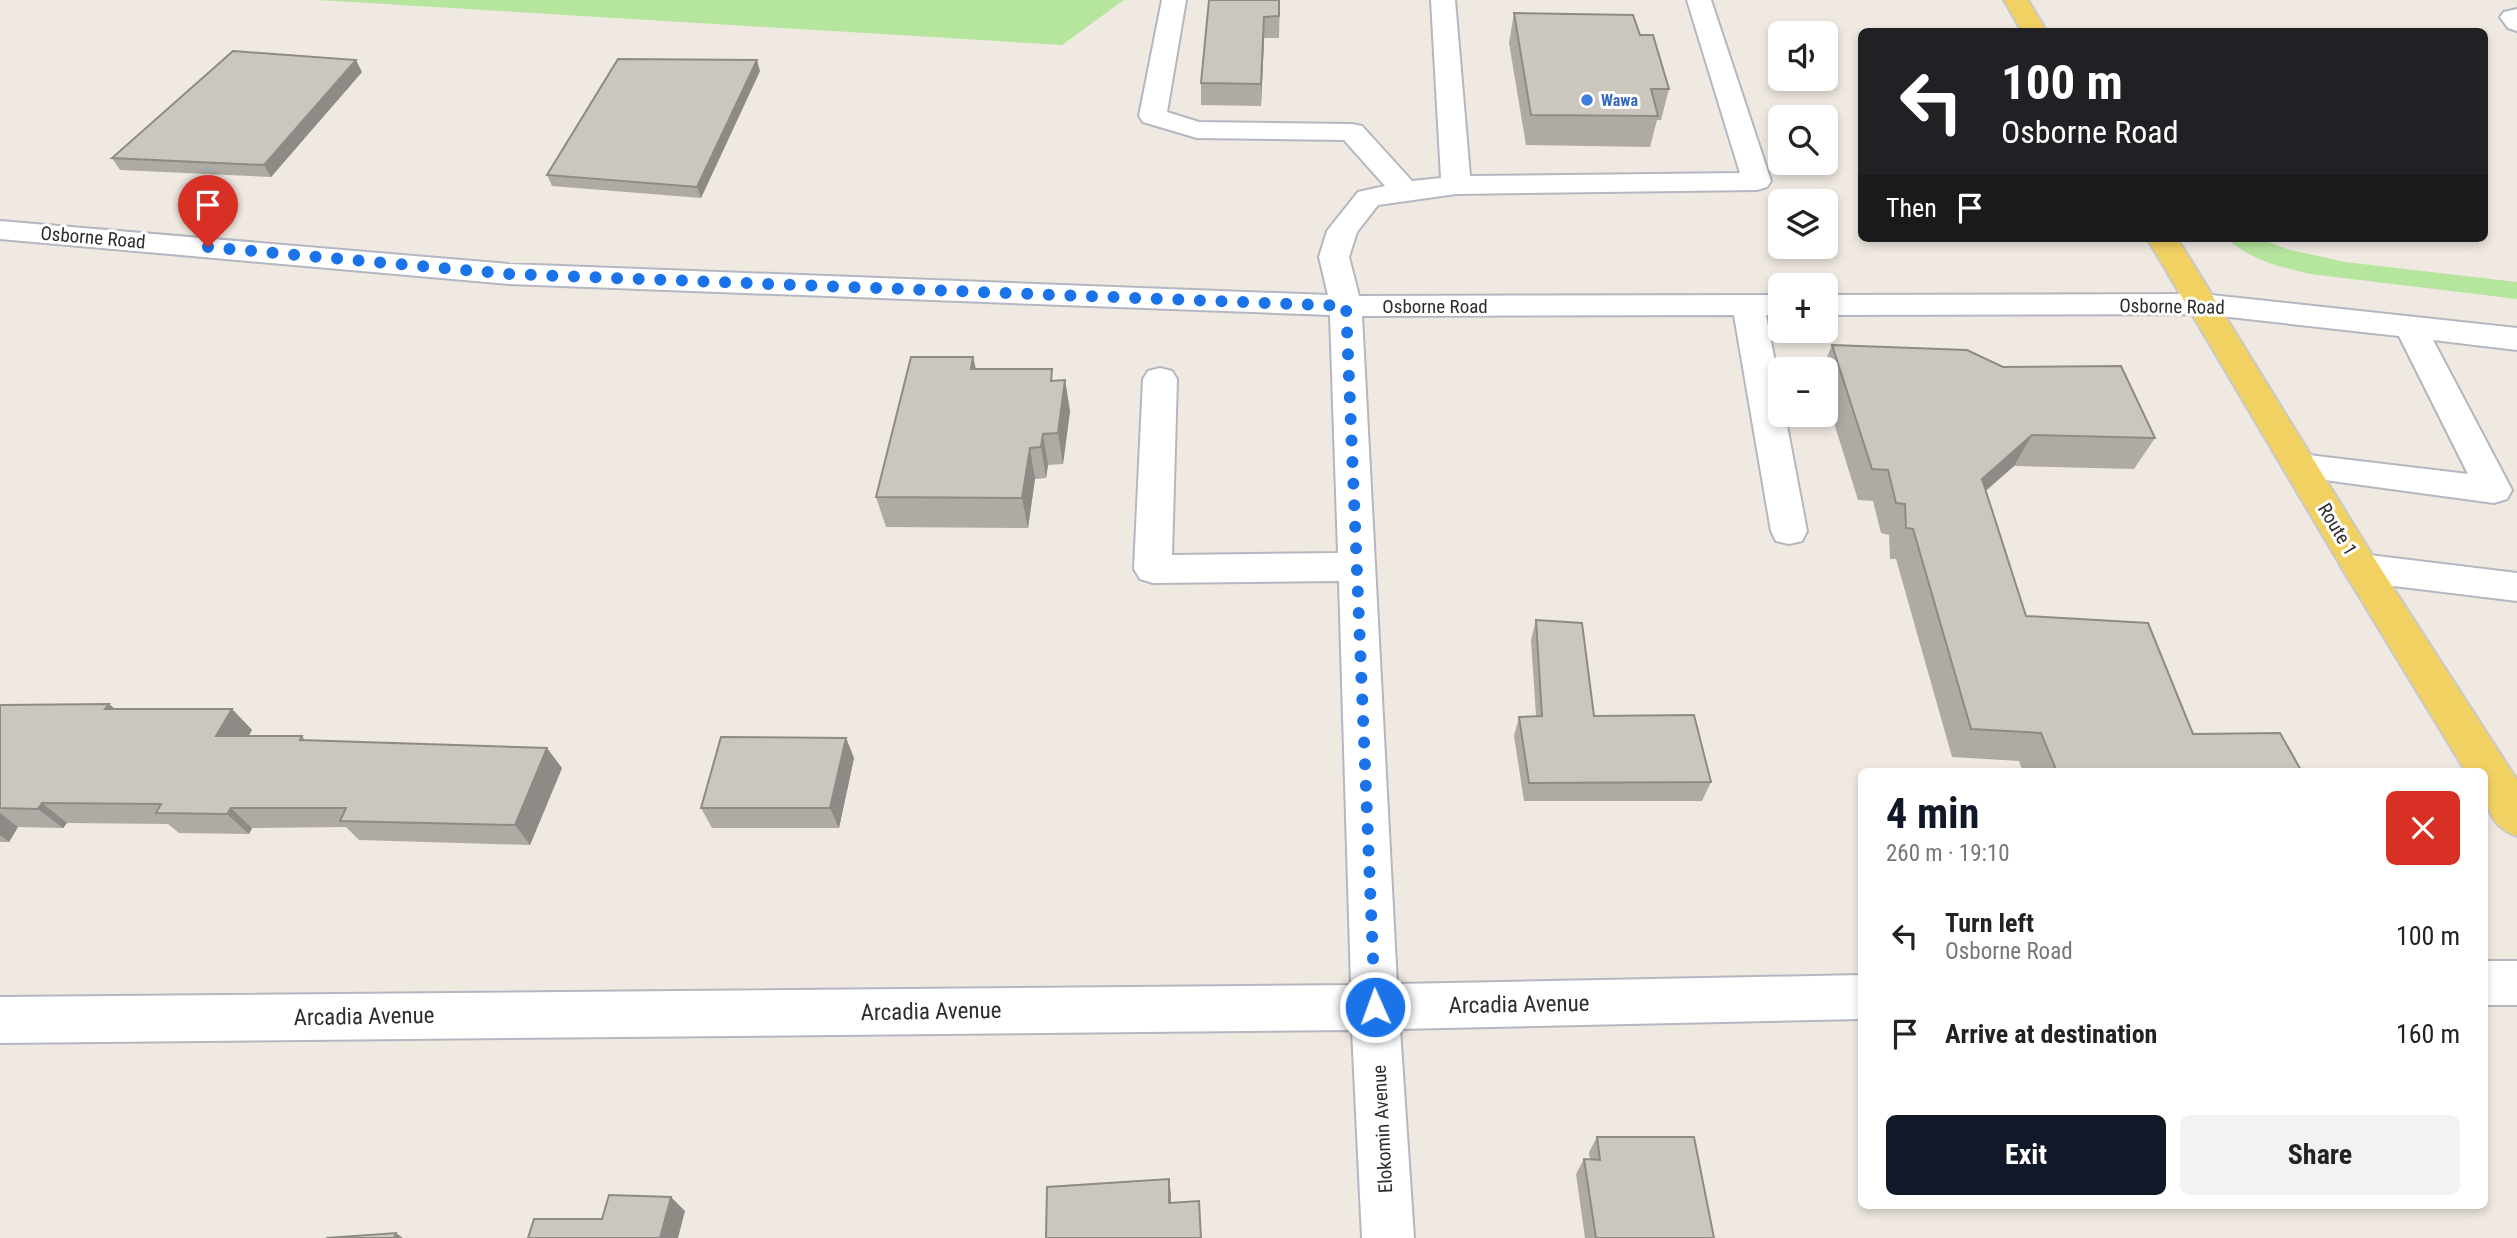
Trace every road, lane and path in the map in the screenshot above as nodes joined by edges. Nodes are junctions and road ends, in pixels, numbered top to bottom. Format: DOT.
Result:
graph roads {
  1 [pos="1174,0"];
  2 [pos="1443,0"];
  3 [pos="1699,0"];
  4 [pos="2016,0"];
  5 [pos="2517,17"];
  6 [pos="2517,23"];
  7 [pos="2033,28"];
  8 [pos="1456,185"];
  9 [pos="1405,190"];
  10 [pos="0,230"];
  11 [pos="2164,242"];
  12 [pos="2202,304"];
  13 [pos="1764,305"];
  14 [pos="1838,305"];
  15 [pos="1346,306"];
  16 [pos="2410,327"];
  17 [pos="2517,339"];
  18 [pos="1160,379"];
  19 [pos="2300,466"];
  20 [pos="1788,531"];
  21 [pos="1357,567"];
  22 [pos="2361,568"];
  23 [pos="2517,587"];
  24 [pos="2486,768"];
  25 [pos="2488,771"];
  26 [pos="2517,817"];
  27 [pos="2517,983"];
  28 [pos="2488,984"];
  29 [pos="1858,997"];
  30 [pos="1375,1007"];
  31 [pos="0,1020"];
  32 [pos="1388,1238"];
  1 -- 9 [label="street"];
  2 -- 8 [label="street"];
  3 -- 8 [label="street, Elokomin Avenue"];
  4 -- 7 [label="main road"];
  5 -- 6 [label="street"];
  8 -- 9 [label="street, Elokomin Avenue"];
  9 -- 15 [label="street, Elokomin Avenue"];
  10 -- 15 [label="street, Osborne Road"];
  11 -- 12 [label="main road, Route 1"];
  12 -- 14 [label="street, Osborne Road"];
  12 -- 16 [label="street, Osborne Road"];
  12 -- 19 [label="main road, Route 1"];
  13 -- 15 [label="street, Osborne Road"];
  13 -- 20 [label="street"];
  15 -- 21 [label="street, Elokomin Avenue"];
  16 -- 17 [label="street, Osborne Road"];
  16 -- 19 [label="street"];
  18 -- 21 [label="street"];
  19 -- 22 [label="main road, Route 1"];
  21 -- 30 [label="street, Elokomin Avenue"];
  22 -- 23 [label="street"];
  22 -- 24 [label="main road, Route 1"];
  25 -- 26 [label="main road, Route 1"];
  27 -- 28 [label="street"];
  29 -- 30 [label="street, Arcadia Avenue"];
  30 -- 31 [label="street, Arcadia Avenue"];
  30 -- 32 [label="street, Elokomin Avenue"];
}
